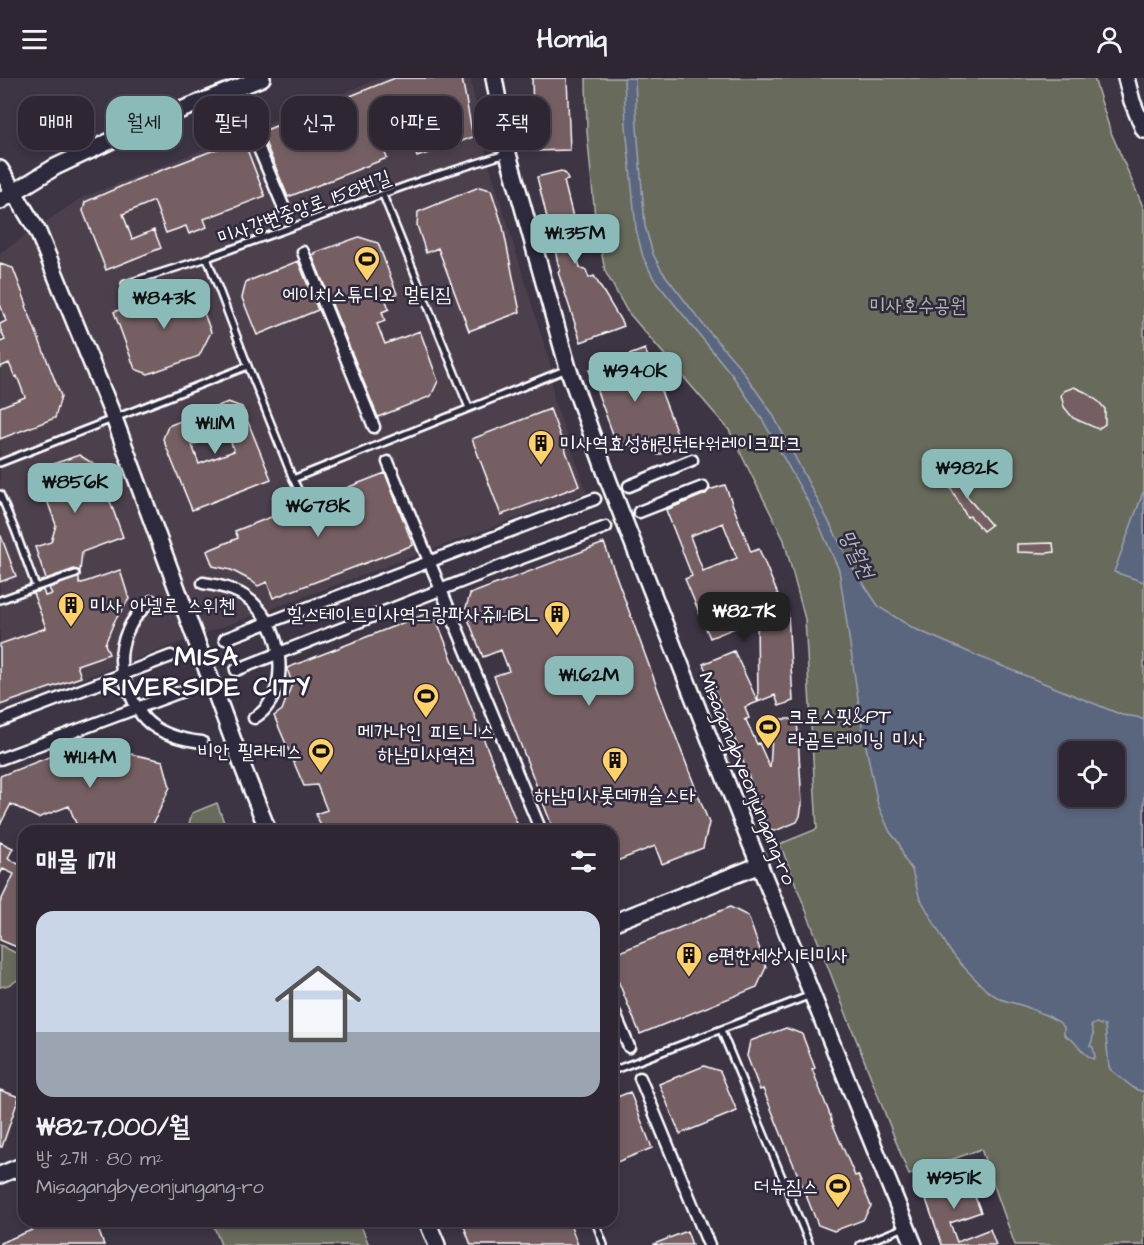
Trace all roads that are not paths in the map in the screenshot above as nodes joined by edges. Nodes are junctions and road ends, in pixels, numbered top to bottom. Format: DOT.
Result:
graph roads {
  1 [pos="262,78"];
  2 [pos="495,78"];
  3 [pos="1126,78"];
  4 [pos="1144,130"];
  5 [pos="260,150"];
  6 [pos="508,154"];
  7 [pos="0,169"];
  8 [pos="13,192"];
  9 [pos="383,195"];
  10 [pos="0,201"];
  11 [pos="284,208"];
  12 [pos="303,252"];
  13 [pos="207,258"];
  14 [pos="125,284"];
  15 [pos="248,366"];
  16 [pos="568,369"];
  17 [pos="470,408"];
  18 [pos="114,418"];
  19 [pos="374,427"];
  20 [pos="692,460"];
  21 [pos="388,462"];
  22 [pos="0,463"];
  23 [pos="293,479"];
  24 [pos="629,486"];
  25 [pos="703,487"];
  26 [pos="0,494"];
  27 [pos="302,497"];
  28 [pos="595,499"];
  29 [pos="639,512"];
  30 [pos="606,527"];
  31 [pos="430,562"];
  32 [pos="76,574"];
  33 [pos="203,583"];
  34 [pos="36,587"];
  35 [pos="441,590"];
  36 [pos="0,600"];
  37 [pos="152,601"];
  38 [pos="269,623"];
  39 [pos="225,639"];
  40 [pos="280,654"];
  41 [pos="171,656"];
  42 [pos="236,670"];
  43 [pos="123,674"];
  44 [pos="183,691"];
  45 [pos="136,709"];
  46 [pos="254,718"];
  47 [pos="0,721"];
  48 [pos="202,742"];
  49 [pos="0,759"];
  50 [pos="266,825"];
  51 [pos="539,825"];
  52 [pos="760,865"];
  53 [pos="618,921"];
  54 [pos="812,994"];
  55 [pos="618,1021"];
  56 [pos="721,1030"];
  57 [pos="629,1047"];
  58 [pos="618,1069"];
  59 [pos="640,1078"];
  60 [pos="18,1168"];
  61 [pos="0,1175"];
  62 [pos="906,1226"];
  63 [pos="430,1227"];
  64 [pos="597,1227"];
  65 [pos="437,1245"];
  66 [pos="604,1245"];
  67 [pos="709,1245"];
  68 [pos="810,1245"];
  69 [pos="860,1245"];
  70 [pos="914,1245"];
  1 -- 8 [label="street"];
  2 -- 6 [label="street, Misagangbyeonjungang-ro"];
  3 -- 4 [label="street"];
  5 -- 11 [label="street"];
  6 -- 9 [label="lane, 미사강변중앙로 158번길"];
  6 -- 16 [label="street, Misagangbyeonjungang-ro"];
  7 -- 8 [label="street"];
  8 -- 10 [label="street"];
  8 -- 18 [label="street"];
  9 -- 13 [label="lane, 미사강변중앙로 158번길"];
  9 -- 17 [label="lane"];
  12 -- 19 [label="street"];
  13 -- 14 [label="lane"];
  13 -- 15 [label="lane, 미사강변중앙로 158번길"];
  15 -- 18 [label="lane"];
  15 -- 23 [label="lane, 미사강변중앙로 158번길"];
  16 -- 17 [label="lane"];
  16 -- 52 [label="street, Misagangbyeonjungang-ro"];
  17 -- 23 [label="lane"];
  18 -- 22 [label="lane"];
  18 -- 50 [label="street"];
  20 -- 24 [label="street"];
  21 -- 31 [label="street"];
  23 -- 27 [label="lane, 미사강변중앙로 158번길"];
  25 -- 29 [label="street"];
  26 -- 34 [label="lane"];
  28 -- 31 [label="street"];
  30 -- 35 [label="street"];
  31 -- 35 [label="street"];
  31 -- 38 [label="street"];
  32 -- 34 [label="lane"];
  33 -- 38 [label="street"];
  34 -- 36 [label="lane"];
  35 -- 40 [label="street"];
  35 -- 51 [label="street"];
  37 -- 43 [label="street"];
  38 -- 39 [label="street"];
  38 -- 40 [label="street"];
  40 -- 42 [label="street"];
  40 -- 46 [label="street"];
  41 -- 43 [label="street"];
  43 -- 45 [label="street"];
  43 -- 47 [label="street"];
  44 -- 45 [label="street"];
  45 -- 48 [label="street"];
  45 -- 49 [label="street"];
  52 -- 53 [label="street"];
  52 -- 54 [label="street, Misagangbyeonjungang-ro"];
  54 -- 56 [label="lane"];
  54 -- 62 [label="street, Misagangbyeonjungang-ro"];
  55 -- 57 [label="street"];
  56 -- 58 [label="lane"];
  56 -- 68 [label="lane"];
  59 -- 67 [label="street"];
  60 -- 61 [label="street"];
  62 -- 69 [label="lane"];
  62 -- 70 [label="street, Misagangbyeonjungang-ro"];
  63 -- 65 [label="street"];
  64 -- 66 [label="lane"];
}
